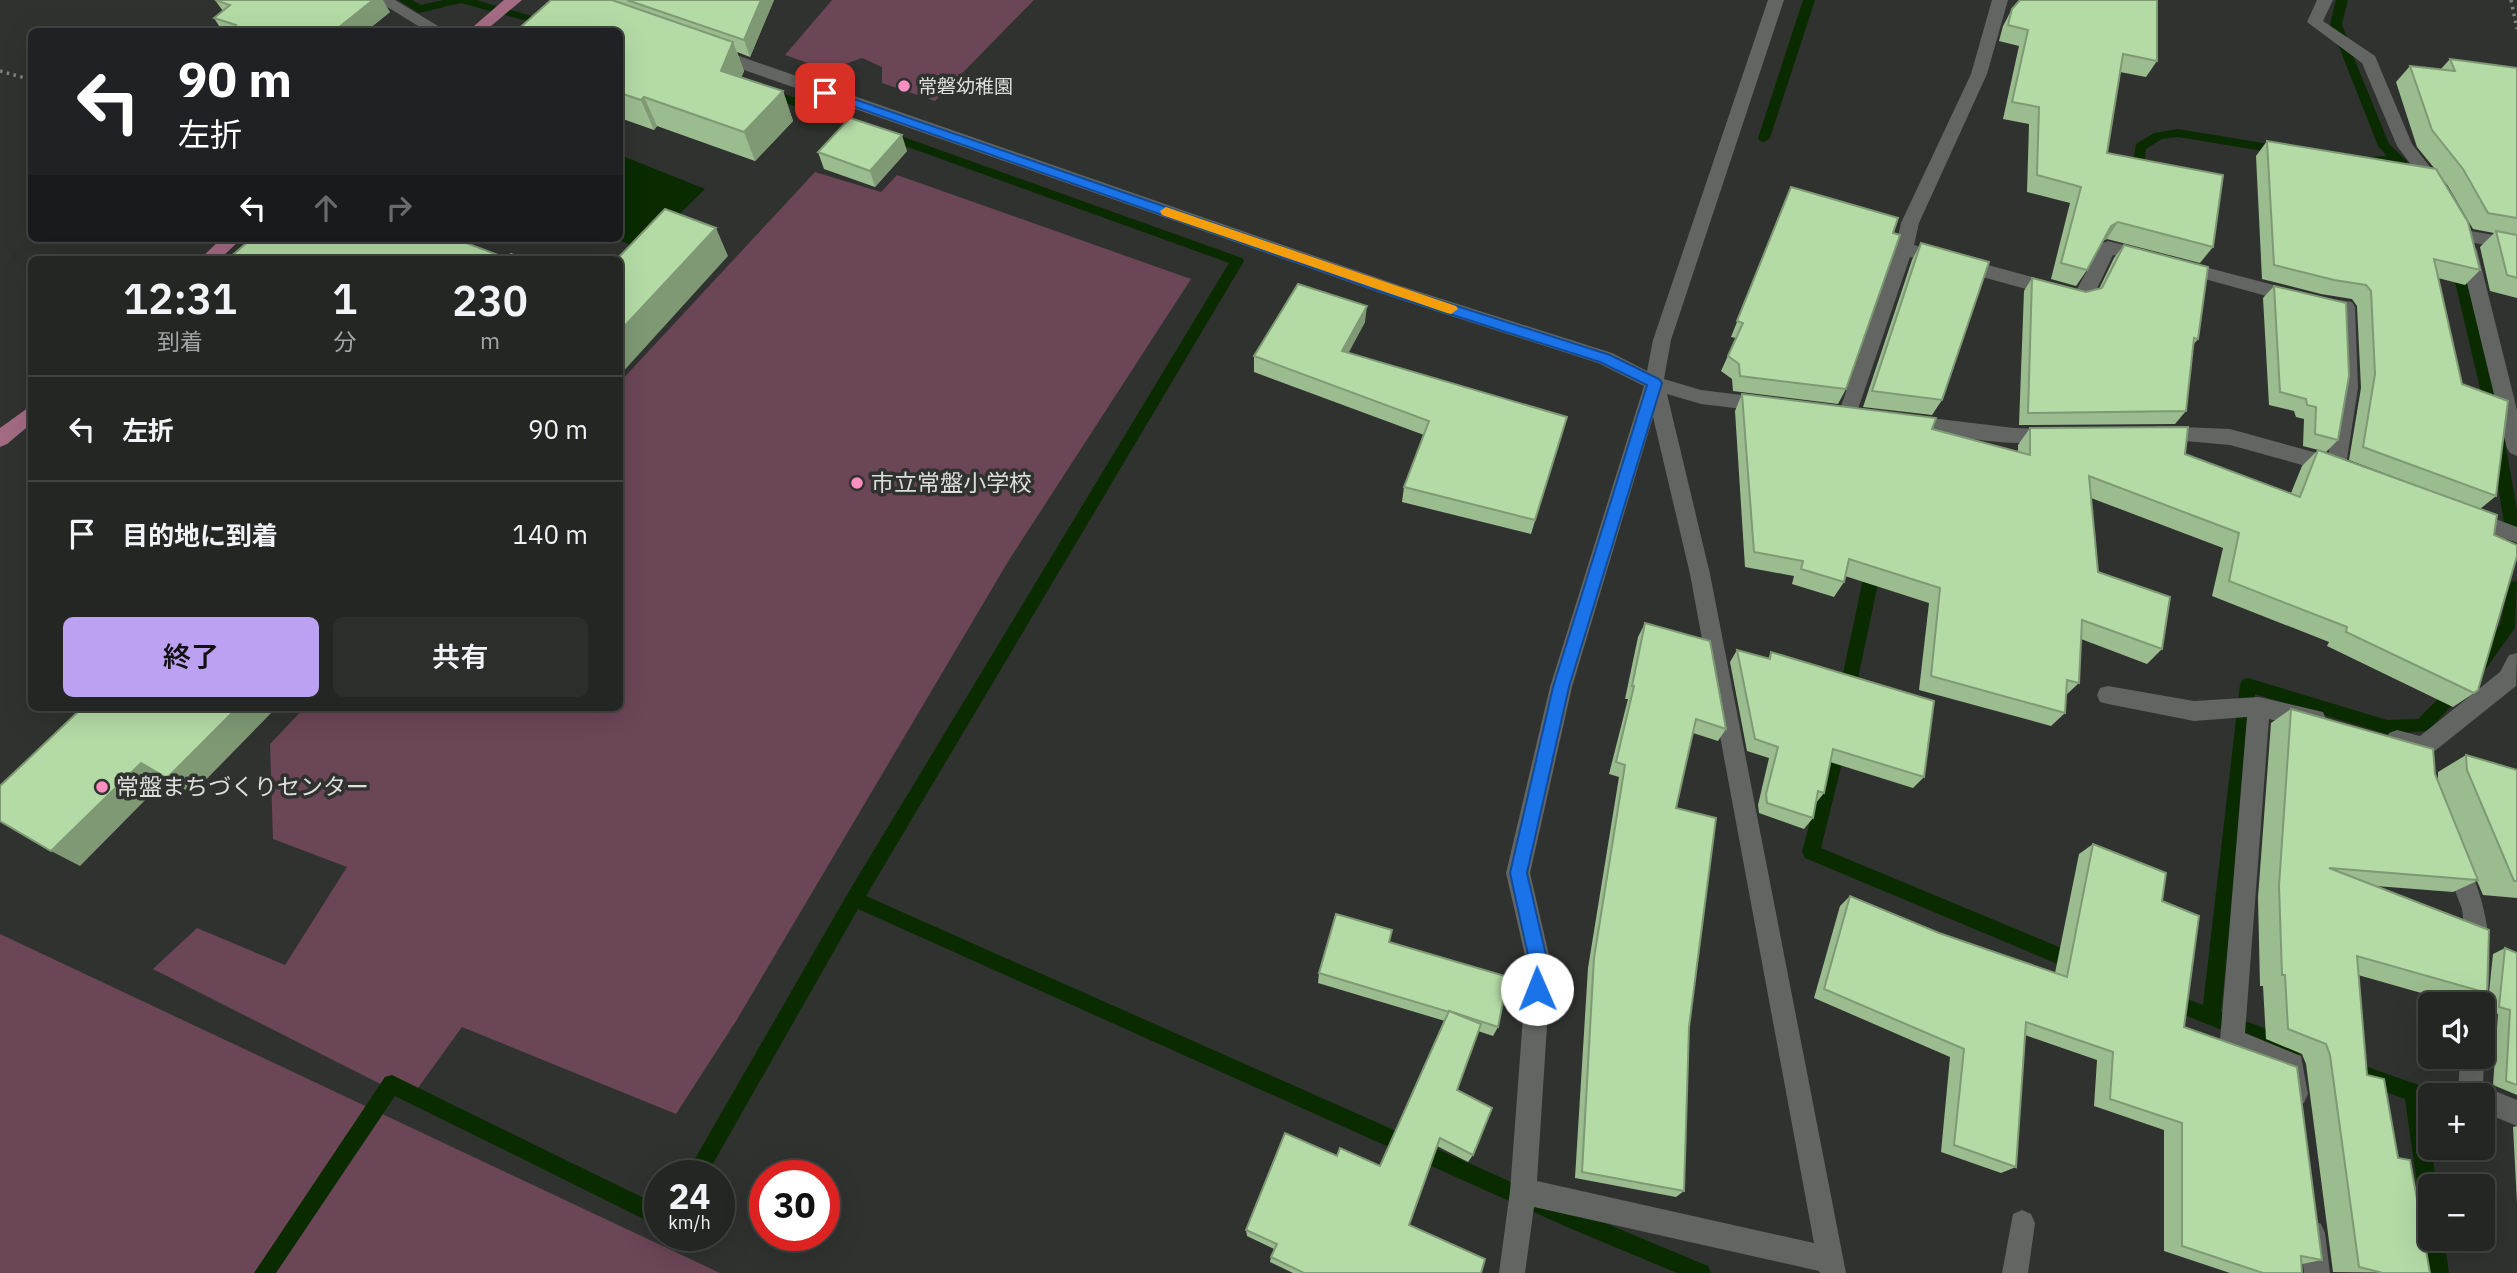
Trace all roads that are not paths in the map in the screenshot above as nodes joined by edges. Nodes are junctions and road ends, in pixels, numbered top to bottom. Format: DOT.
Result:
graph roads {
  1 [pos="384,0"];
  2 [pos="514,0"];
  3 [pos="1776,0"];
  4 [pos="2000,0"];
  5 [pos="2325,0"];
  6 [pos="434,28"];
  7 [pos="479,28"];
  8 [pos="697,48"];
  9 [pos="2446,202"];
  10 [pos="228,242"];
  11 [pos="2517,245"];
  12 [pos="1904,249"];
  13 [pos="212,256"];
  14 [pos="1654,383"];
  15 [pos="1780,407"];
  16 [pos="28,415"];
  17 [pos="2134,433"];
  18 [pos="2067,434"];
  19 [pos="0,439"];
  20 [pos="2517,449"];
  21 [pos="2336,466"];
  22 [pos="2357,474"];
  23 [pos="2454,511"];
  24 [pos="2517,536"];
  25 [pos="2517,662"];
  26 [pos="2108,695"];
  27 [pos="2259,707"];
  28 [pos="2342,726"];
  29 [pos="2369,733"];
  30 [pos="2423,747"];
  31 [pos="2424,774"];
  32 [pos="2445,836"];
  33 [pos="2476,992"];
  34 [pos="2495,1104"];
  35 [pos="2517,1113"];
  36 [pos="2299,1121"];
  37 [pos="1523,1191"];
  38 [pos="2308,1204"];
  39 [pos="2022,1223"];
  40 [pos="1832,1266"];
  41 [pos="1512,1273"];
  42 [pos="2015,1273"];
  43 [pos="2317,1273"];
  1 -- 6 [label="street"];
  2 -- 7 [label="main road"];
  3 -- 14 [label="street"];
  4 -- 12 [label="street"];
  5 -- 9 [label="street"];
  8 -- 14 [label="street"];
  10 -- 13 [label="main road"];
  11 -- 20 [label="street"];
  12 -- 18 [label="street"];
  12 -- 21 [label="street"];
  14 -- 15 [label="street"];
  14 -- 37 [label="street"];
  14 -- 40 [label="street"];
  16 -- 19 [label="main road"];
  17 -- 21 [label="street"];
  21 -- 22 [label="street"];
  23 -- 24 [label="street"];
  25 -- 30 [label="street"];
  26 -- 27 [label="street"];
  27 -- 28 [label="street"];
  27 -- 36 [label="street"];
  29 -- 30 [label="street"];
  30 -- 31 [label="street"];
  32 -- 33 [label="street"];
  34 -- 35 [label="street"];
  37 -- 40 [label="street"];
  37 -- 41 [label="street"];
  38 -- 43 [label="street"];
  39 -- 42 [label="street"];
}
